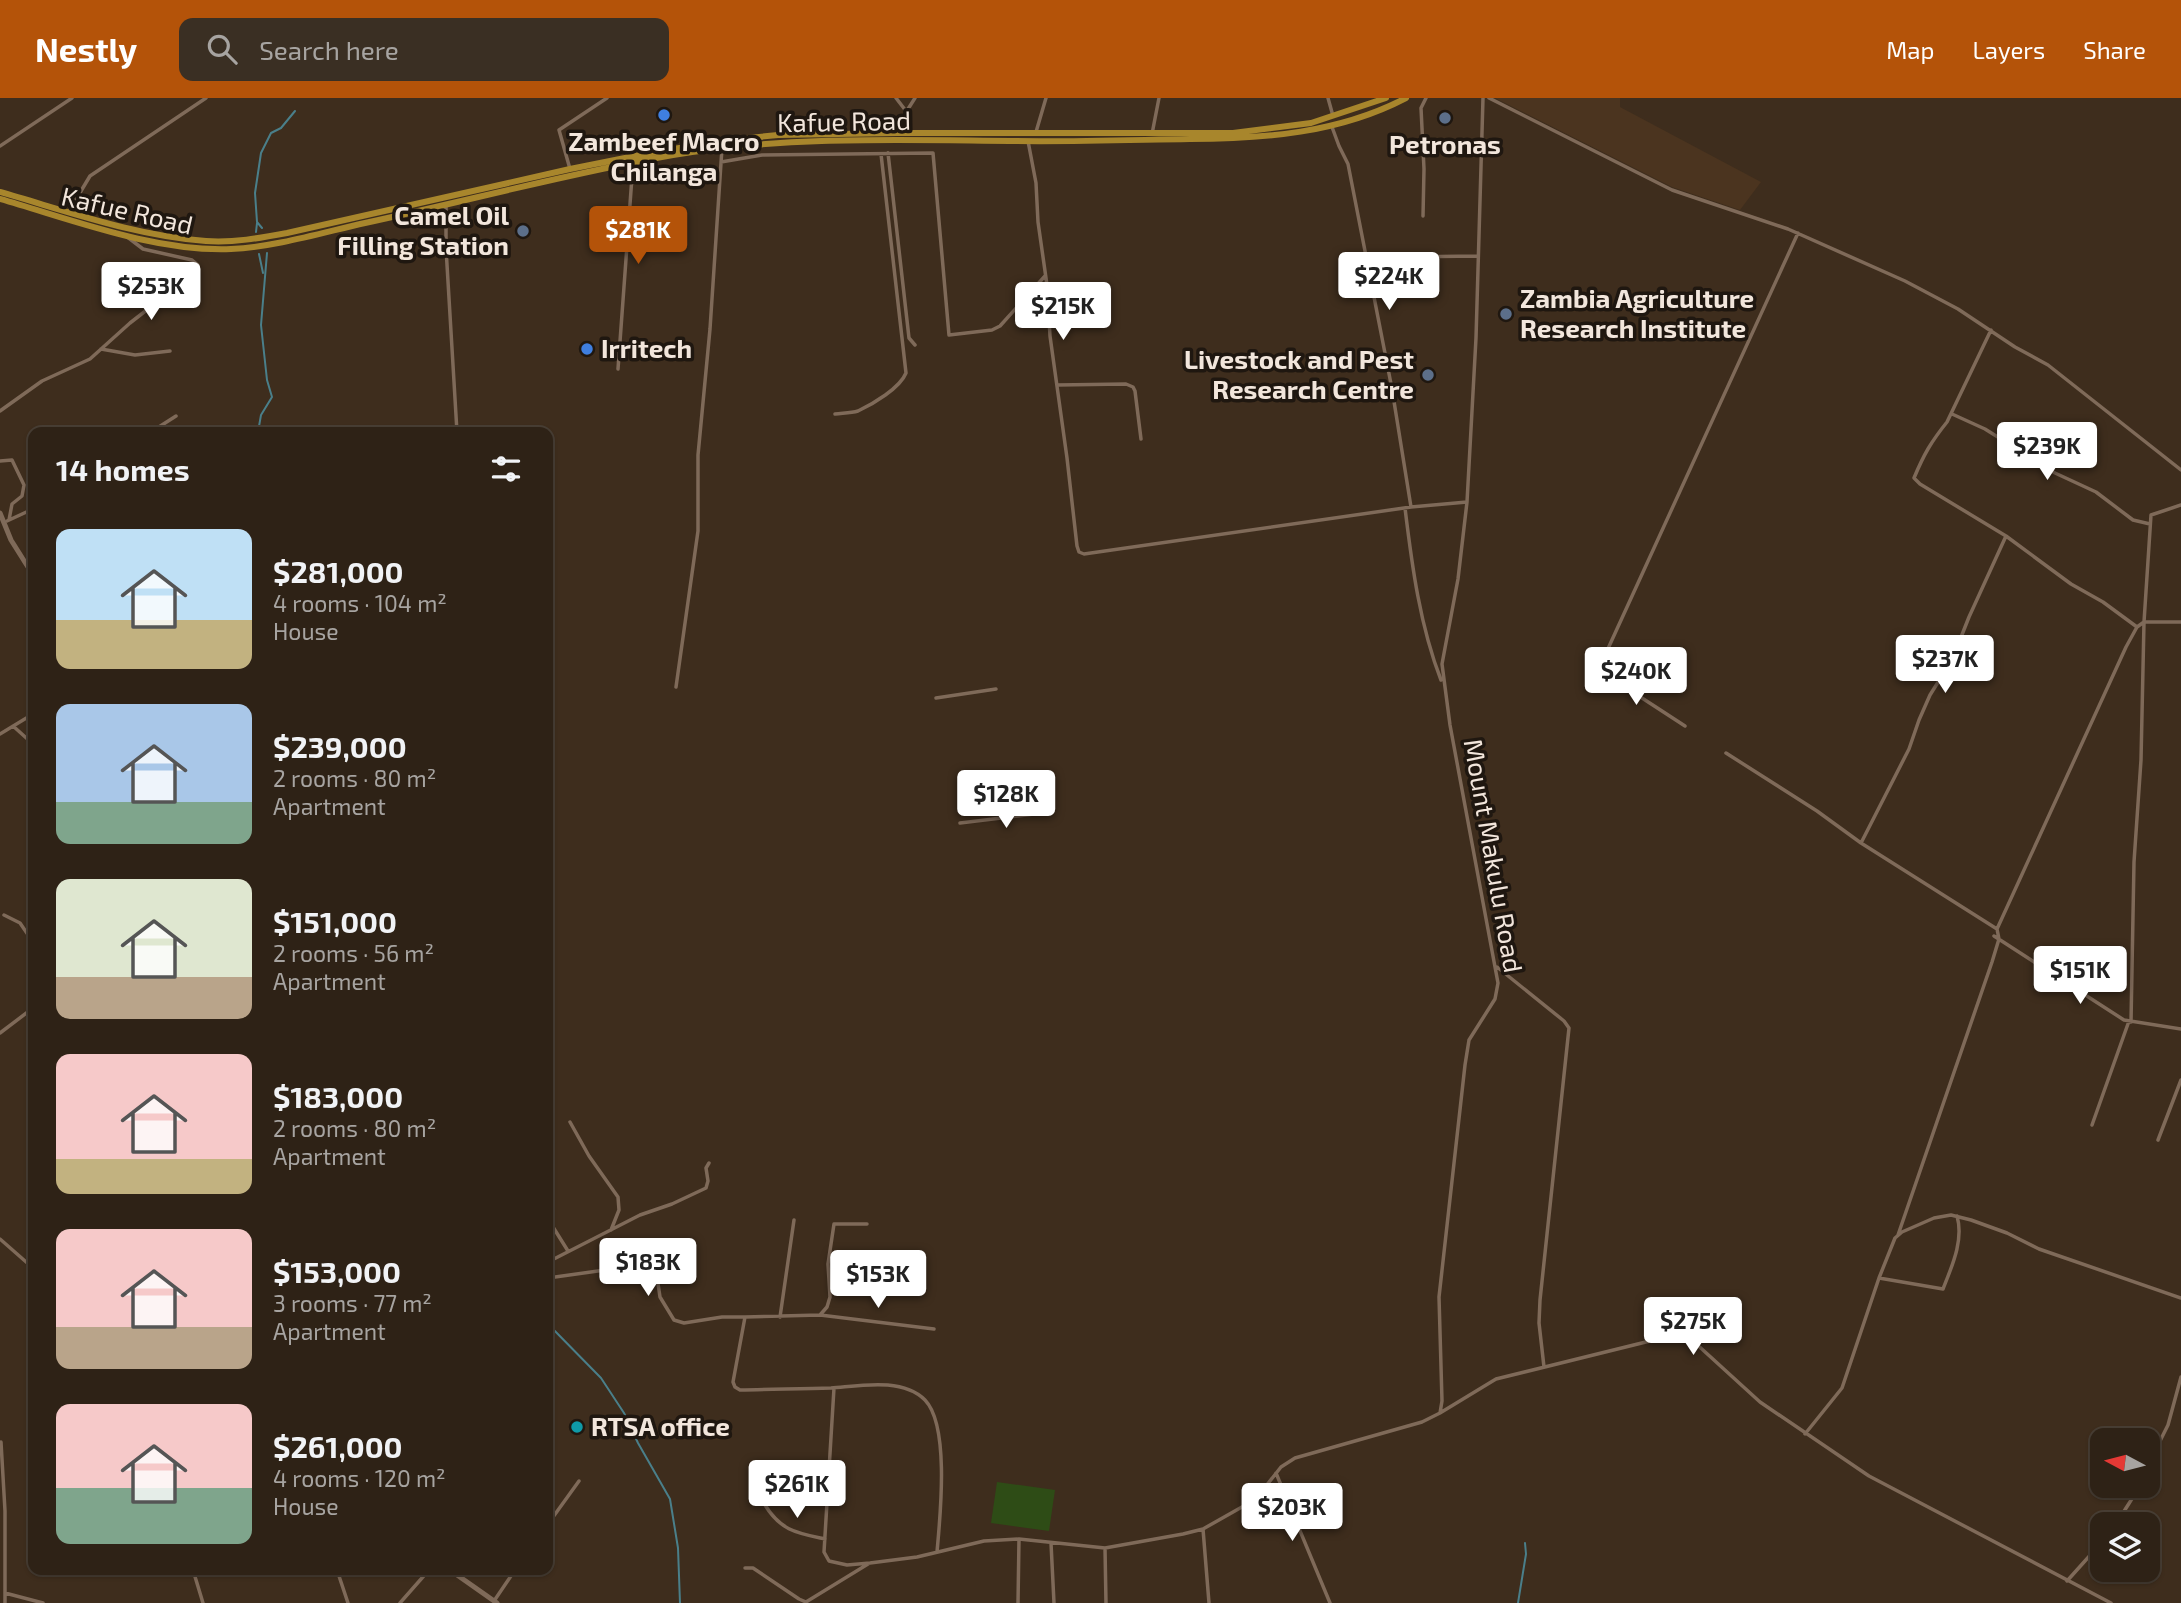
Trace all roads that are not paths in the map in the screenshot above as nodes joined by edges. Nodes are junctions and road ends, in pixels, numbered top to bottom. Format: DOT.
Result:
graph roads {
  1 [pos="72,98"];
  2 [pos="206,98"];
  3 [pos="607,98"];
  4 [pos="896,98"];
  5 [pos="915,98"];
  6 [pos="1046,98"];
  7 [pos="1159,98"];
  8 [pos="1328,98"];
  9 [pos="1386,98"];
  10 [pos="1406,98"];
  11 [pos="1426,98"];
  12 [pos="1483,98"];
  13 [pos="1489,98"];
  14 [pos="906,111"];
  15 [pos="1332,121"];
  16 [pos="898,133"];
  17 [pos="1035,134"];
  18 [pos="1152,134"];
  19 [pos="810,140"];
  20 [pos="1028,141"];
  21 [pos="0,146"];
  22 [pos="722,148"];
  23 [pos="888,153"];
  24 [pos="881,154"];
  25 [pos="810,155"];
  26 [pos="721,162"];
  27 [pos="633,163"];
  28 [pos="570,169"];
  29 [pos="0,192"];
  30 [pos="0,199"];
  31 [pos="446,206"];
  32 [pos="69,211"];
  33 [pos="1423,216"];
  34 [pos="1798,233"];
  35 [pos="124,234"];
  36 [pos="1478,256"];
  37 [pos="1366,261"];
  38 [pos="1046,275"];
  39 [pos="1991,330"];
  40 [pos="915,345"];
  41 [pos="101,349"];
  42 [pos="170,351"];
  43 [pos="618,369"];
  44 [pos="1057,386"];
  45 [pos="0,411"];
  46 [pos="835,414"];
  47 [pos="1952,414"];
  48 [pos="176,416"];
  49 [pos="159,427"];
  50 [pos="457,427"];
  51 [pos="1141,439"];
  52 [pos="0,461"];
  53 [pos="2181,470"];
  54 [pos="1467,502"];
  55 [pos="2181,505"];
  56 [pos="1411,507"];
  57 [pos="1405,508"];
  58 [pos="28,511"];
  59 [pos="0,513"];
  60 [pos="5,521"];
  61 [pos="2150,524"];
  62 [pos="2006,536"];
  63 [pos="28,565"];
  64 [pos="2181,621"];
  65 [pos="2144,622"];
  66 [pos="2137,626"];
  67 [pos="1599,670"];
  68 [pos="1443,686"];
  69 [pos="676,687"];
  70 [pos="1590,688"];
  71 [pos="996,689"];
  72 [pos="936,698"];
  73 [pos="28,717"];
  74 [pos="13,726"];
  75 [pos="1685,726"];
  76 [pos="0,734"];
  77 [pos="28,740"];
  78 [pos="1726,753"];
  79 [pos="1050,812"];
  80 [pos="960,823"];
  81 [pos="1861,843"];
  82 [pos="4,915"];
  83 [pos="1997,929"];
  84 [pos="28,935"];
  85 [pos="1994,936"];
  86 [pos="1999,939"];
  87 [pos="1496,966"];
  88 [pos="28,1012"];
  89 [pos="2130,1021"];
  90 [pos="2181,1029"];
  91 [pos="0,1033"];
  92 [pos="2181,1080"];
  93 [pos="570,1122"];
  94 [pos="2092,1125"];
  95 [pos="2158,1140"];
  96 [pos="709,1163"];
  97 [pos="1957,1216"];
  98 [pos="794,1220"];
  99 [pos="867,1224"];
  100 [pos="553,1227"];
  101 [pos="610,1231"];
  102 [pos="1898,1234"];
  103 [pos="0,1239"];
  104 [pos="568,1251"];
  105 [pos="553,1259"];
  106 [pos="28,1264"];
  107 [pos="553,1277"];
  108 [pos="1879,1278"];
  109 [pos="2181,1298"];
  110 [pos="820,1315"];
  111 [pos="745,1317"];
  112 [pos="780,1317"];
  113 [pos="934,1329"];
  114 [pos="1545,1367"];
  115 [pos="2181,1377"];
  116 [pos="834,1388"];
  117 [pos="1440,1413"];
  118 [pos="1805,1434"];
  119 [pos="2160,1440"];
  120 [pos="1,1442"];
  121 [pos="1276,1473"];
  122 [pos="579,1481"];
  123 [pos="766,1496"];
  124 [pos="553,1517"];
  125 [pos="1203,1528"];
  126 [pos="825,1539"];
  127 [pos="1019,1539"];
  128 [pos="1051,1544"];
  129 [pos="1105,1548"];
  130 [pos="937,1552"];
  131 [pos="2090,1555"];
  132 [pos="870,1563"];
  133 [pos="745,1567"];
  134 [pos="195,1575"];
  135 [pos="339,1575"];
  136 [pos="425,1575"];
  137 [pos="457,1575"];
  138 [pos="512,1575"];
  139 [pos="2067,1581"];
  140 [pos="5,1593"];
  141 [pos="496,1602"];
  142 [pos="5,1603"];
  143 [pos="43,1603"];
  144 [pos="203,1603"];
  145 [pos="348,1603"];
  146 [pos="400,1603"];
  147 [pos="1018,1603"];
  148 [pos="1054,1603"];
  149 [pos="1106,1603"];
  150 [pos="1209,1603"];
  151 [pos="1330,1603"];
  152 [pos="2110,1603"];
  1 -- 21 [label="street"];
  2 -- 32 [label="street"];
  3 -- 28 [label="street"];
  4 -- 14 [label="street"];
  5 -- 14 [label="street"];
  6 -- 17 [label="street"];
  7 -- 18 [label="street"];
  8 -- 15 [label="street"];
  9 -- 15 [label="highway, Kafue Road"];
  10 -- 15 [label="highway, Kafue Road"];
  11 -- 33 [label="street"];
  12 -- 36 [label="street, Mount Makulu Road"];
  13 -- 34 [label="street"];
  14 -- 16 [label="street"];
  15 -- 18 [label="highway, Kafue Road"];
  15 -- 20 [label="highway, Kafue Road"];
  15 -- 37 [label="street"];
  16 -- 17 [label="highway, Kafue Road"];
  16 -- 28 [label="highway, Kafue Road"];
  17 -- 18 [label="highway, Kafue Road"];
  19 -- 20 [label="highway, Kafue Road"];
  19 -- 22 [label="highway, Kafue Road"];
  19 -- 25 [label="street"];
  20 -- 38 [label="street"];
  22 -- 26 [label="street"];
  22 -- 27 [label="highway, Kafue Road"];
  23 -- 24 [label="street"];
  23 -- 38 [label="street"];
  23 -- 40 [label="street"];
  24 -- 25 [label="street"];
  24 -- 46 [label="street"];
  25 -- 26 [label="street"];
  26 -- 69 [label="street"];
  27 -- 31 [label="highway, Kafue Road"];
  27 -- 43 [label="street"];
  28 -- 32 [label="highway, Kafue Road"];
  29 -- 32 [label="highway, Kafue Road"];
  30 -- 35 [label="highway, Kafue Road"];
  31 -- 35 [label="highway, Kafue Road"];
  31 -- 50 [label="street"];
  34 -- 39 [label="street"];
  34 -- 67 [label="street"];
  35 -- 41 [label="street"];
  36 -- 37 [label="street"];
  36 -- 54 [label="street, Mount Makulu Road"];
  37 -- 56 [label="street"];
  38 -- 44 [label="street"];
  39 -- 47 [label="street"];
  39 -- 53 [label="street"];
  41 -- 42 [label="street"];
  41 -- 45 [label="street"];
  44 -- 51 [label="street"];
  44 -- 57 [label="street"];
  47 -- 61 [label="street"];
  47 -- 62 [label="street"];
  48 -- 49 [label="street"];
  52 -- 60 [label="street"];
  54 -- 56 [label="street"];
  54 -- 68 [label="street, Mount Makulu Road"];
  55 -- 61 [label="street"];
  56 -- 57 [label="street"];
  57 -- 68 [label="street"];
  58 -- 60 [label="street"];
  59 -- 60 [label="street"];
  60 -- 63 [label="street"];
  61 -- 65 [label="street"];
  62 -- 66 [label="street"];
  62 -- 81 [label="street"];
  64 -- 65 [label="street"];
  65 -- 66 [label="street"];
  65 -- 89 [label="street"];
  66 -- 83 [label="street"];
  67 -- 70 [label="street"];
  67 -- 75 [label="street"];
  68 -- 87 [label="street, Mount Makulu Road"];
  71 -- 72 [label="street"];
  73 -- 74 [label="street"];
  74 -- 76 [label="street"];
  74 -- 77 [label="street"];
  78 -- 81 [label="street"];
  79 -- 80 [label="street"];
  81 -- 83 [label="street"];
  82 -- 84 [label="street"];
  83 -- 86 [label="street"];
  85 -- 86 [label="street"];
  86 -- 89 [label="street"];
  86 -- 102 [label="street"];
  87 -- 114 [label="street"];
  87 -- 117 [label="street, Mount Makulu Road"];
  88 -- 91 [label="street"];
  89 -- 90 [label="street"];
  89 -- 94 [label="street"];
  92 -- 95 [label="street"];
  93 -- 101 [label="street"];
  96 -- 101 [label="street"];
  97 -- 102 [label="street"];
  97 -- 108 [label="street"];
  97 -- 109 [label="street"];
  98 -- 112 [label="street"];
  99 -- 110 [label="street"];
  100 -- 104 [label="street"];
  101 -- 104 [label="street"];
  102 -- 108 [label="street"];
  103 -- 106 [label="street"];
  104 -- 105 [label="street"];
  107 -- 111 [label="street"];
  108 -- 118 [label="street"];
  110 -- 112 [label="street"];
  110 -- 113 [label="street"];
  111 -- 112 [label="street"];
  111 -- 116 [label="street"];
  114 -- 117 [label="street"];
  114 -- 118 [label="street"];
  115 -- 119 [label="street"];
  116 -- 126 [label="street"];
  116 -- 130 [label="street"];
  117 -- 121 [label="street"];
  118 -- 139 [label="street"];
  120 -- 140 [label="street"];
  121 -- 125 [label="street"];
  121 -- 151 [label="street"];
  122 -- 124 [label="street"];
  123 -- 126 [label="street"];
  125 -- 129 [label="street"];
  125 -- 150 [label="street"];
  126 -- 132 [label="street"];
  127 -- 128 [label="street"];
  127 -- 130 [label="street"];
  127 -- 147 [label="street"];
  128 -- 129 [label="street"];
  128 -- 148 [label="street"];
  129 -- 149 [label="street"];
  130 -- 132 [label="street"];
  131 -- 139 [label="street"];
  132 -- 133 [label="street"];
  134 -- 144 [label="street"];
  135 -- 145 [label="street"];
  136 -- 146 [label="street"];
  137 -- 141 [label="street"];
  138 -- 141 [label="street"];
  139 -- 152 [label="street"];
  140 -- 142 [label="street"];
  140 -- 143 [label="street"];
}
